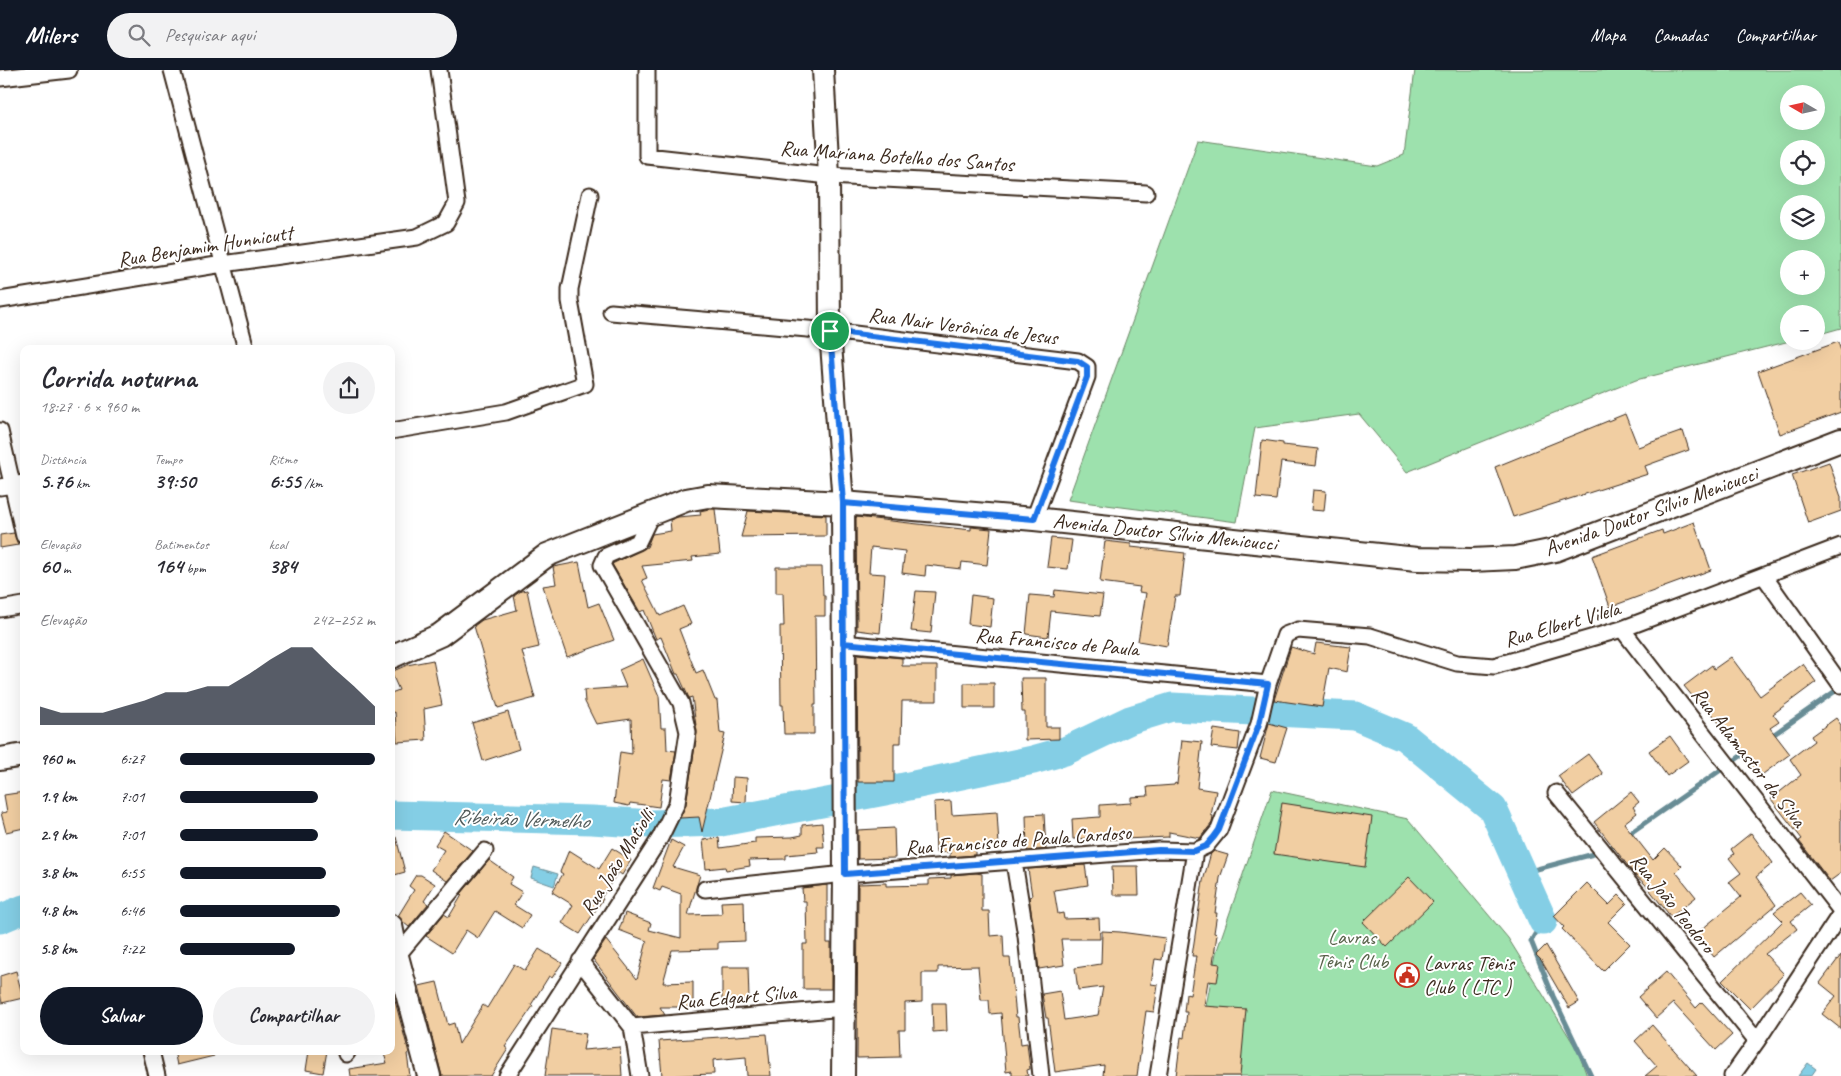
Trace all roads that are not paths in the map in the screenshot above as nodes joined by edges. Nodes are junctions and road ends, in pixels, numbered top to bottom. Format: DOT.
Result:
graph roads {
  1 [pos="69,70"];
  2 [pos="172,70"];
  3 [pos="439,70"];
  4 [pos="647,70"];
  5 [pos="824,70"];
  6 [pos="0,78"];
  7 [pos="829,176"];
  8 [pos="1146,193"];
  9 [pos="590,195"];
  10 [pos="223,264"];
  11 [pos="0,300"];
  12 [pos="611,312"];
  13 [pos="830,331"];
  14 [pos="245,345"];
  15 [pos="395,430"];
  16 [pos="0,431"];
  17 [pos="1841,440"];
  18 [pos="12,485"];
  19 [pos="843,503"];
  20 [pos="652,513"];
  21 [pos="20,519"];
  22 [pos="1034,519"];
  23 [pos="1841,546"];
  24 [pos="1764,576"];
  25 [pos="20,606"];
  26 [pos="0,609"];
  27 [pos="1622,629"];
  28 [pos="843,643"];
  29 [pos="395,655"];
  30 [pos="1268,684"];
  31 [pos="1841,686"];
  32 [pos="20,756"];
  33 [pos="0,759"];
  34 [pos="1556,792"];
  35 [pos="485,851"];
  36 [pos="1194,851"];
  37 [pos="1014,862"];
  38 [pos="845,874"];
  39 [pos="705,889"];
  40 [pos="1841,912"];
  41 [pos="580,961"];
  42 [pos="395,964"];
  43 [pos="844,1008"];
  44 [pos="632,1027"];
  45 [pos="1757,1041"];
  46 [pos="152,1055"];
  47 [pos="157,1076"];
  48 [pos="429,1076"];
  49 [pos="507,1076"];
  50 [pos="640,1076"];
  51 [pos="843,1076"];
  52 [pos="1041,1076"];
  53 [pos="1158,1076"];
  54 [pos="1732,1076"];
  1 -- 6 [label="street"];
  2 -- 10 [label="street"];
  3 -- 10 [label="street, Rua Benjamim Hunnicutt"];
  4 -- 7 [label="street, Rua Mariana Botelho dos Santos"];
  5 -- 7 [label="street"];
  7 -- 8 [label="street, Rua Mariana Botelho dos Santos"];
  7 -- 13 [label="street"];
  9 -- 15 [label="street"];
  10 -- 11 [label="street, Rua Benjamim Hunnicutt"];
  10 -- 14 [label="street"];
  12 -- 13 [label="street, Rua Nair Verônica de Jesus"];
  13 -- 19 [label="street"];
  13 -- 22 [label="street, Rua Nair Verônica de Jesus"];
  16 -- 18 [label="street"];
  17 -- 22 [label="main road, Avenida Doutor Sílvio Menicucci"];
  18 -- 21 [label="street"];
  19 -- 20 [label="main road, Avenida Doutor Sílvio Menicucci"];
  19 -- 22 [label="main road, Avenida Doutor Sílvio Menicucci"];
  19 -- 28 [label="main road"];
  20 -- 29 [label="main road, Avenida Doutor Sílvio Menicucci"];
  20 -- 41 [label="street, Rua João Matiolli"];
  23 -- 24 [label="street, Rua Elbert Vilela"];
  24 -- 27 [label="street, Rua Elbert Vilela"];
  24 -- 31 [label="street"];
  25 -- 26 [label="street"];
  27 -- 30 [label="street, Rua Elbert Vilela"];
  27 -- 40 [label="street, Rua Adamastor da Silva"];
  28 -- 30 [label="street, Rua Francisco de Paula"];
  28 -- 38 [label="main road"];
  30 -- 36 [label="street"];
  32 -- 33 [label="main road"];
  34 -- 45 [label="street, Rua João Teodoro"];
  35 -- 42 [label="street"];
  36 -- 37 [label="street, Rua Francisco de Paula Cardoso"];
  36 -- 53 [label="street"];
  37 -- 38 [label="street, Rua Francisco de Paula Cardoso"];
  37 -- 52 [label="street"];
  38 -- 39 [label="street, Rua Francisco de Paula Cardoso"];
  38 -- 43 [label="main road"];
  40 -- 45 [label="street"];
  41 -- 44 [label="street"];
  41 -- 49 [label="street, Rua João Matiolli"];
  42 -- 48 [label="main road"];
  43 -- 44 [label="street, Rua Edgart Silva"];
  43 -- 51 [label="main road"];
  44 -- 50 [label="street"];
  45 -- 54 [label="street"];
  46 -- 47 [label="street"];
}
